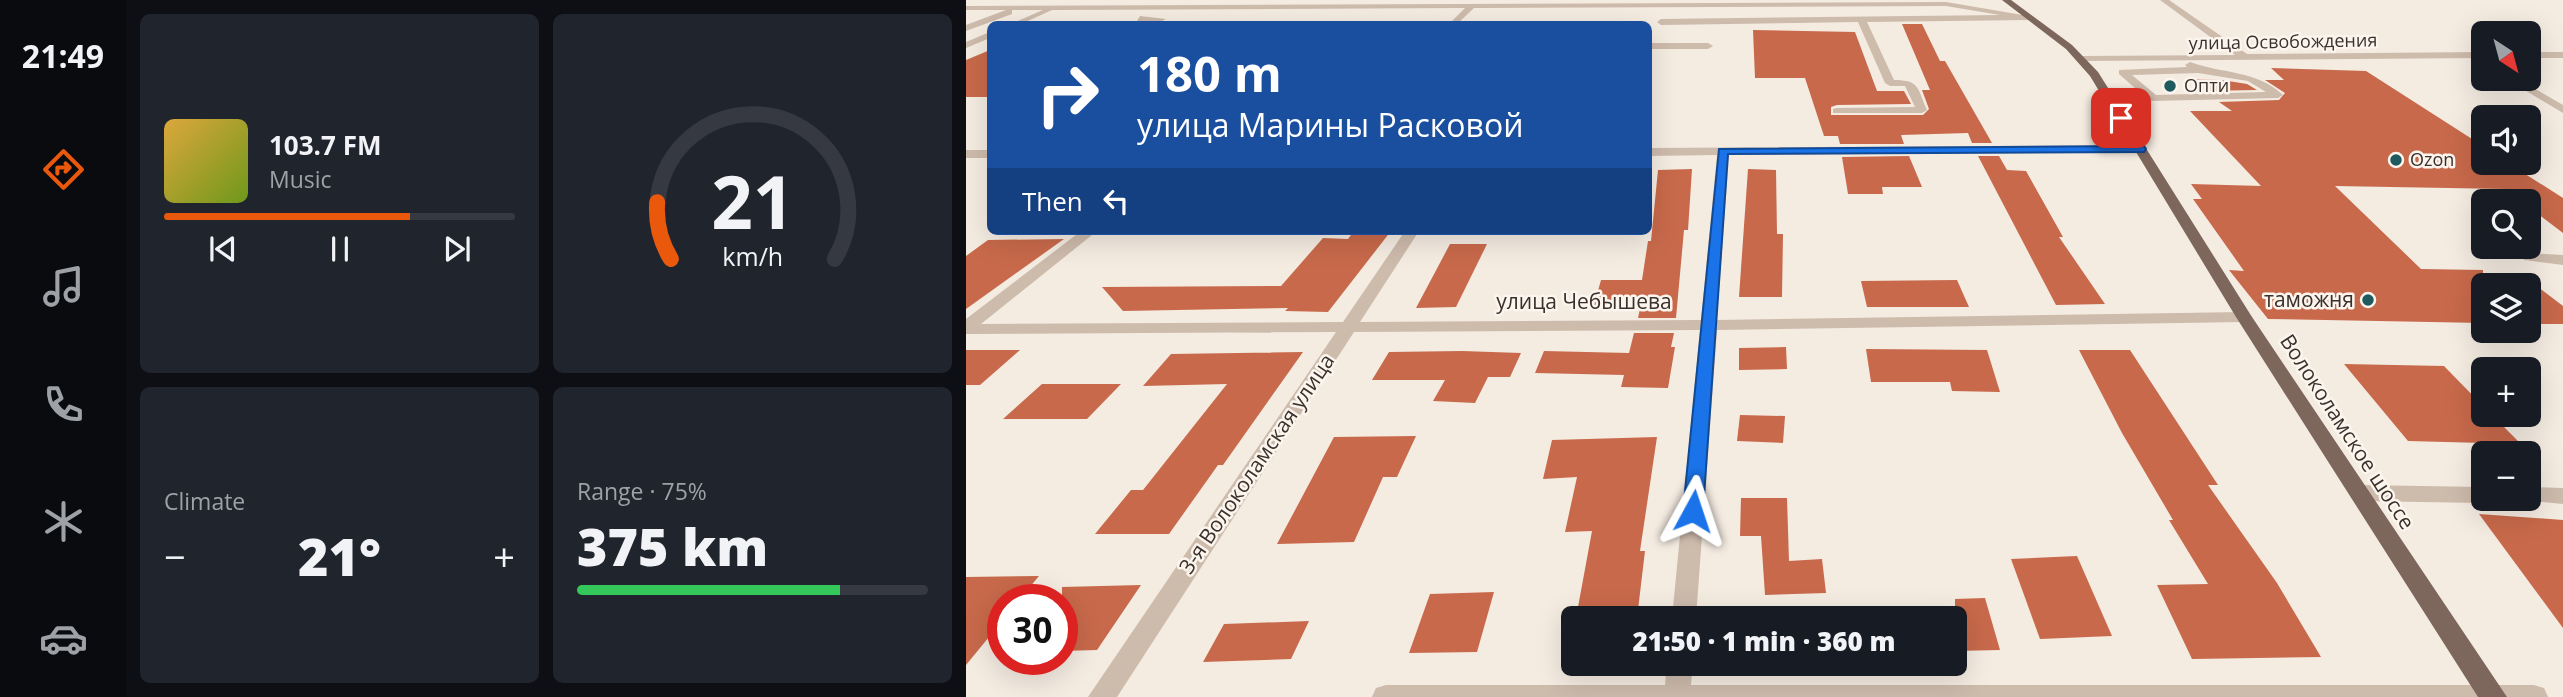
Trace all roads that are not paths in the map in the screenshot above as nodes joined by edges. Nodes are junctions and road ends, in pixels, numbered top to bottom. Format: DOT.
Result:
graph roads {
  1 [pos="1103,0"];
  2 [pos="1207,0"];
  3 [pos="1240,0"];
  4 [pos="1796,0"];
  5 [pos="1923,0"];
  6 [pos="2006,0"];
  7 [pos="2164,0"];
  8 [pos="1423,3"];
  9 [pos="1456,3"];
  10 [pos="1947,4"];
  11 [pos="1472,6"];
  12 [pos="1824,6"];
  13 [pos="1018,8"];
  14 [pos="1056,8"];
  15 [pos="1085,8"];
  16 [pos="966,10"];
  17 [pos="2029,17"];
  18 [pos="1028,19"];
  19 [pos="1055,19"];
  20 [pos="1135,19"];
  21 [pos="1023,21"];
  22 [pos="1157,21"];
  23 [pos="1456,21"];
  24 [pos="1862,21"];
  25 [pos="1661,22"];
  26 [pos="966,28"];
  27 [pos="987,36"];
  28 [pos="966,37"];
  29 [pos="966,45"];
  30 [pos="1652,46"];
  31 [pos="1709,46"];
  32 [pos="2470,55"];
  33 [pos="2541,55"];
  34 [pos="2563,55"];
  35 [pos="2182,58"];
  36 [pos="2246,58"];
  37 [pos="2083,59"];
  38 [pos="2198,71"];
  39 [pos="2531,91"];
  40 [pos="2153,98"];
  41 [pos="2109,99"];
  42 [pos="2563,110"];
  43 [pos="1837,111"];
  44 [pos="2140,149"];
  45 [pos="1723,151"];
  46 [pos="1652,152"];
  47 [pos="987,153"];
  48 [pos="966,154"];
  49 [pos="1085,235"];
  50 [pos="1409,235"];
  51 [pos="2541,258"];
  52 [pos="2563,260"];
  53 [pos="2244,317"];
  54 [pos="1349,325"];
  55 [pos="1708,325"];
  56 [pos="966,328"];
  57 [pos="2360,493"];
  58 [pos="2471,495"];
  59 [pos="2541,495"];
  60 [pos="2563,496"];
  61 [pos="1685,606"];
  62 [pos="1679,676"];
  63 [pos="1677,696"];
  64 [pos="2493,696"];
  65 [pos="1102,697"];
  66 [pos="1387,697"];
  67 [pos="2534,697"];
  1 -- 15 [label="street"];
  2 -- 3 [label="street"];
  4 -- 12 [label="street"];
  5 -- 10 [label="street"];
  6 -- 17 [label="main road, Волоколамское шоссе"];
  7 -- 36 [label="street"];
  8 -- 9 [label="street"];
  8 -- 15 [label="street"];
  9 -- 11 [label="street"];
  10 -- 12 [label="street"];
  10 -- 17 [label="street"];
  11 -- 12 [label="street"];
  11 -- 23 [label="street"];
  13 -- 14 [label="street"];
  13 -- 16 [label="street"];
  13 -- 26 [label="street"];
  14 -- 15 [label="street"];
  14 -- 18 [label="street"];
  17 -- 24 [label="street"];
  17 -- 37 [label="main road, Волоколамское шоссе"];
  18 -- 19 [label="street"];
  18 -- 21 [label="street"];
  20 -- 22 [label="street"];
  24 -- 25 [label="street"];
  24 -- 43 [label="street"];
  27 -- 28 [label="street"];
  27 -- 29 [label="street"];
  30 -- 31 [label="street"];
  32 -- 36 [label="street, улица Освобождения"];
  33 -- 34 [label="street"];
  35 -- 36 [label="street, улица Освобождения"];
  35 -- 37 [label="street, улица Освобождения"];
  35 -- 38 [label="street"];
  37 -- 41 [label="main road, Волоколамское шоссе"];
  38 -- 40 [label="street"];
  38 -- 40 [label="street"];
  39 -- 42 [label="street"];
  40 -- 41 [label="street"];
  41 -- 44 [label="main road, Волоколамское шоссе"];
  44 -- 45 [label="street"];
  44 -- 53 [label="main road, Волоколамское шоссе"];
  45 -- 46 [label="street"];
  45 -- 55 [label="street"];
  47 -- 48 [label="street"];
  49 -- 56 [label="street"];
  50 -- 54 [label="street, 3-я Волоколамская улица"];
  51 -- 52 [label="street"];
  53 -- 55 [label="street, улица Чебышева"];
  53 -- 57 [label="main road, Волоколамское шоссе"];
  54 -- 55 [label="street, улица Чебышева"];
  54 -- 56 [label="street, улица Чебышева"];
  54 -- 65 [label="street, 3-я Волоколамская улица"];
  55 -- 61 [label="street"];
  57 -- 58 [label="street"];
  57 -- 64 [label="main road, Волоколамское шоссе"];
  59 -- 60 [label="street"];
  62 -- 63 [label="street"];
  63 -- 64 [label="street"];
  63 -- 66 [label="street"];
  64 -- 67 [label="street"];
}
